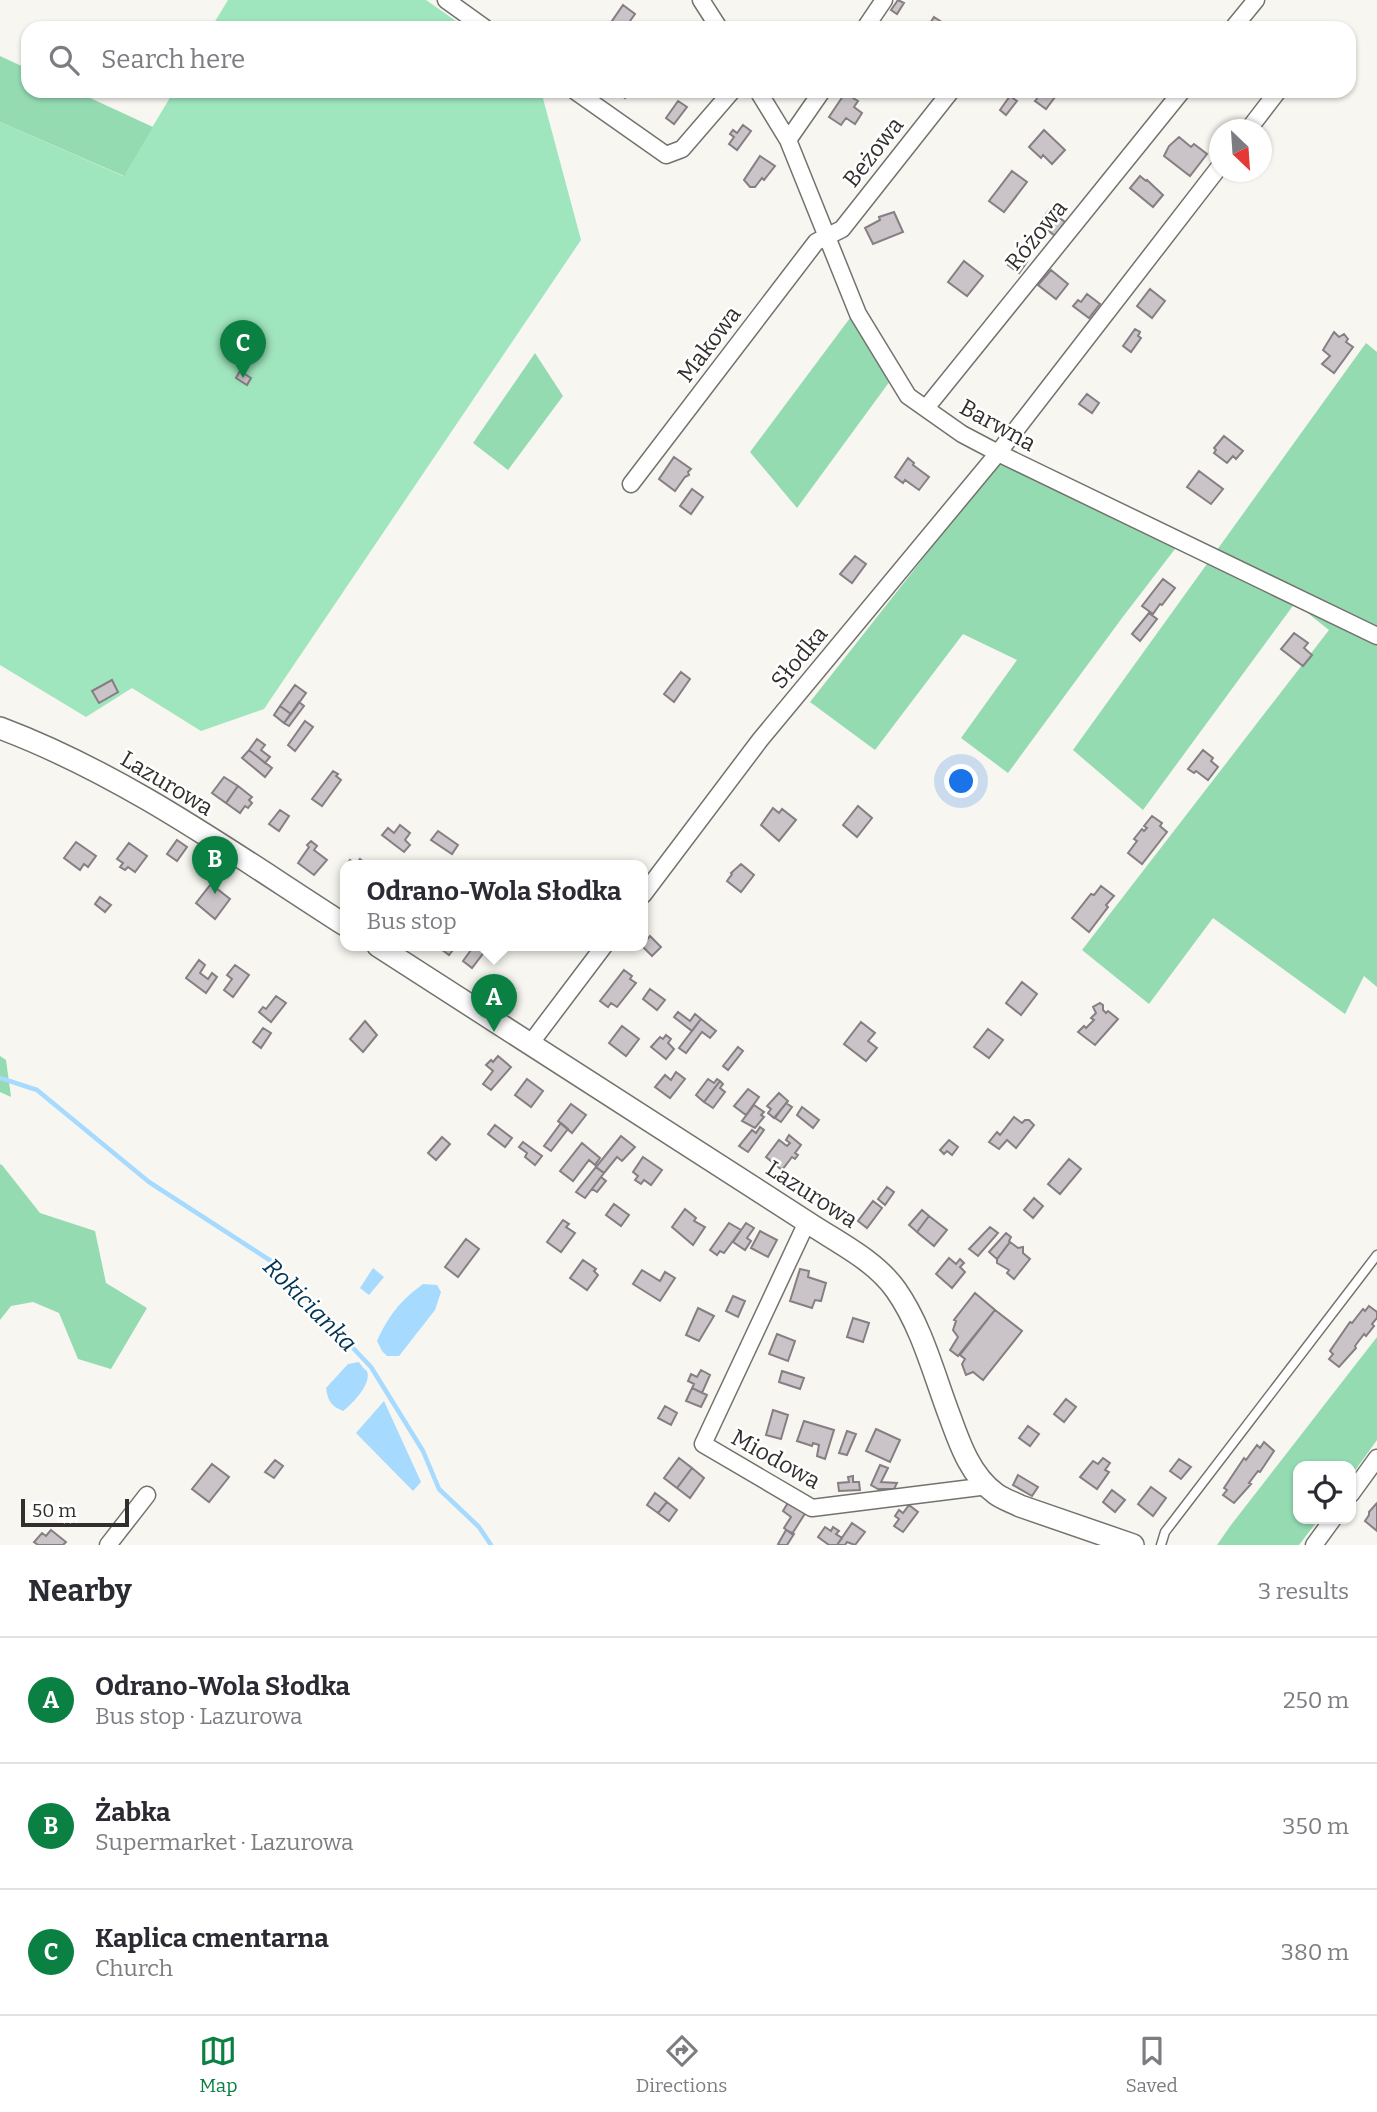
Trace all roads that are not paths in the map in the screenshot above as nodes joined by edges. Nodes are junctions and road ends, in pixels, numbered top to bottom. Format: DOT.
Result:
graph roads {
  1 [pos="446,0"];
  2 [pos="701,0"];
  3 [pos="884,0"];
  4 [pos="1256,0"];
  5 [pos="475,21"];
  6 [pos="714,21"];
  7 [pos="869,21"];
  8 [pos="1239,21"];
  9 [pos="585,98"];
  10 [pos="726,98"];
  11 [pos="762,98"];
  12 [pos="817,98"];
  13 [pos="945,98"];
  14 [pos="1176,98"];
  15 [pos="1273,98"];
  16 [pos="1256,119"];
  17 [pos="788,140"];
  18 [pos="1209,180"];
  19 [pos="827,236"];
  20 [pos="926,408"];
  21 [pos="998,453"];
  22 [pos="631,484"];
  23 [pos="1377,636"];
  24 [pos="0,728"];
  25 [pos="648,888"];
  26 [pos="340,922"];
  27 [pos="386,951"];
  28 [pos="600,951"];
  29 [pos="530,1044"];
  30 [pos="807,1222"];
  31 [pos="1377,1255"];
  32 [pos="1377,1458"];
  33 [pos="988,1486"];
  34 [pos="1356,1487"];
  35 [pos="148,1494"];
  36 [pos="1329,1524"];
  37 [pos="108,1545"];
  38 [pos="1133,1545"];
  39 [pos="1161,1545"];
  40 [pos="1314,1545"];
  1 -- 5 [label="street"];
  2 -- 6 [label="street"];
  3 -- 7 [label="street"];
  4 -- 8 [label="street"];
  9 -- 10 [label="street"];
  11 -- 17 [label="street, Barwna"];
  12 -- 17 [label="street"];
  13 -- 19 [label="street, Beżowa"];
  14 -- 20 [label="street, Różowa"];
  15 -- 16 [label="street"];
  17 -- 19 [label="street, Barwna"];
  18 -- 21 [label="street, Słodka"];
  19 -- 20 [label="street, Barwna"];
  19 -- 22 [label="street, Makowa"];
  20 -- 21 [label="street, Barwna"];
  21 -- 23 [label="street, Barwna"];
  21 -- 25 [label="street, Słodka"];
  24 -- 26 [label="street, Lazurowa"];
  27 -- 29 [label="street, Lazurowa"];
  28 -- 29 [label="street"];
  29 -- 30 [label="street, Lazurowa"];
  30 -- 33 [label="street, Lazurowa"];
  30 -- 33 [label="street, Miodowa"];
  31 -- 39 [label="lane"];
  32 -- 34 [label="street"];
  33 -- 38 [label="street, Lazurowa"];
  35 -- 37 [label="street"];
  36 -- 40 [label="street"];
}
